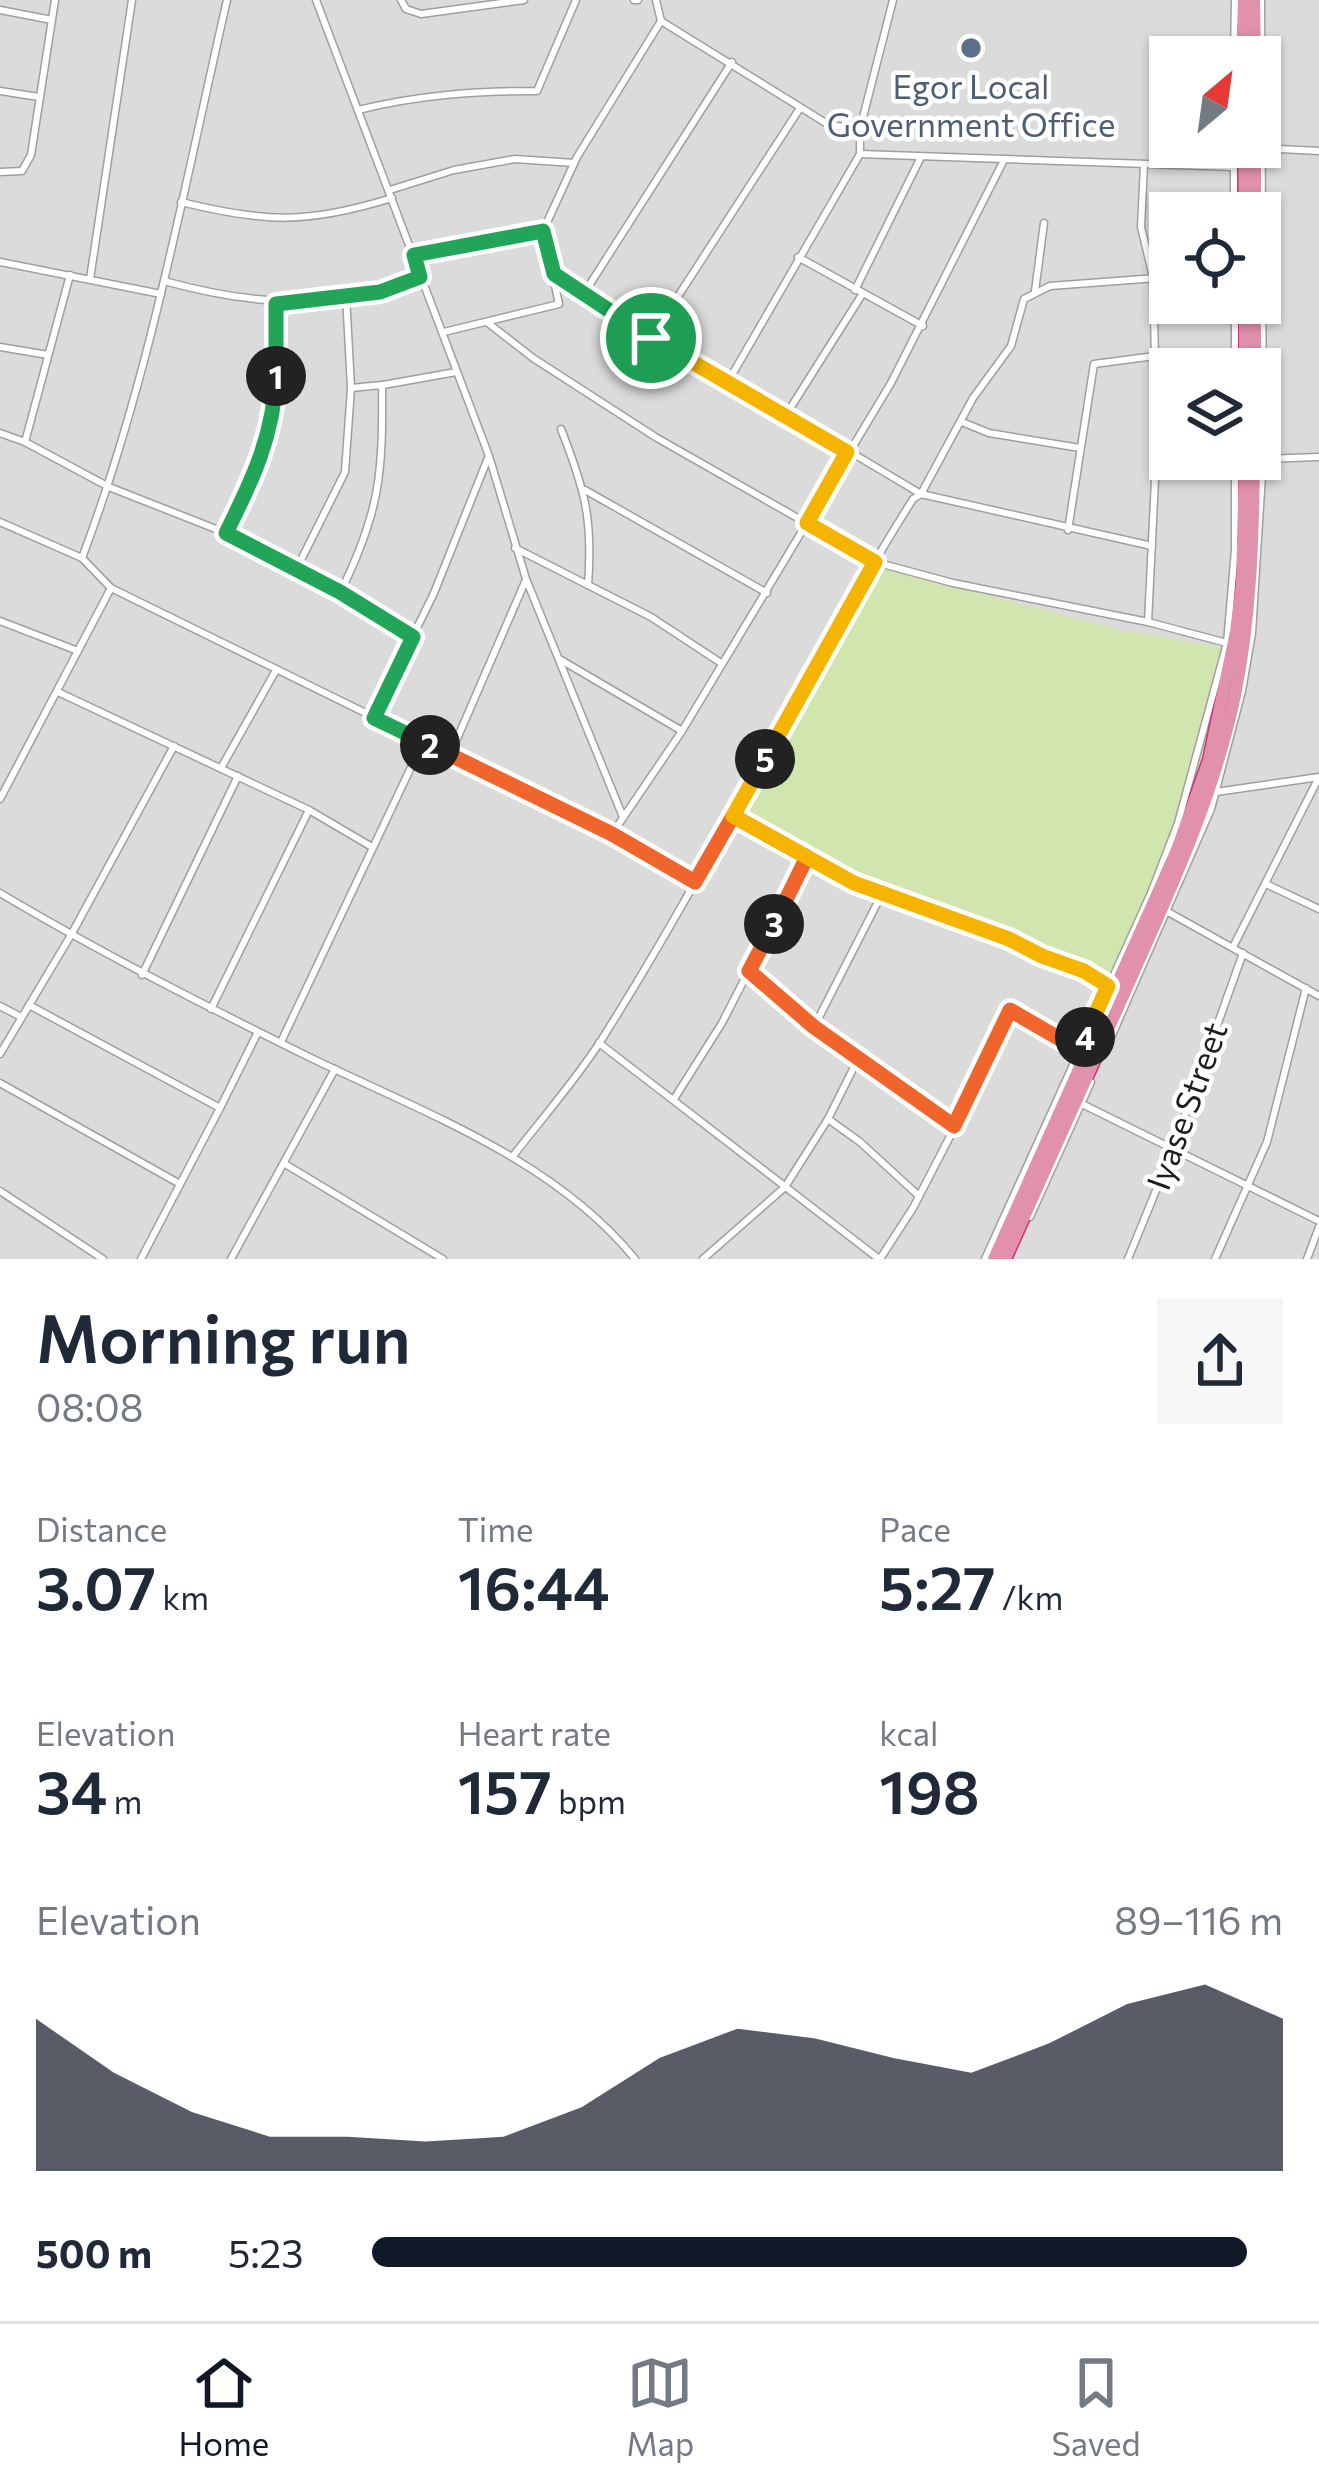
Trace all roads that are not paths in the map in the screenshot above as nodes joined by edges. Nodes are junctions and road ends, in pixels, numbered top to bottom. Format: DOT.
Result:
graph roads {
  1 [pos="55,0"];
  2 [pos="132,0"];
  3 [pos="227,0"];
  4 [pos="316,0"];
  5 [pos="401,0"];
  6 [pos="524,0"];
  7 [pos="576,0"];
  8 [pos="656,0"];
  9 [pos="893,0"];
  10 [pos="1239,0"];
  11 [pos="1258,0"];
  12 [pos="0,10"];
  13 [pos="52,20"];
  14 [pos="661,21"];
  15 [pos="1236,36"];
  16 [pos="1242,36"];
  17 [pos="1256,36"];
  18 [pos="1258,36"];
  19 [pos="732,62"];
  20 [pos="0,91"];
  21 [pos="38,98"];
  22 [pos="800,108"];
  23 [pos="358,110"];
  24 [pos="860,129"];
  25 [pos="1281,148"];
  26 [pos="1319,151"];
  27 [pos="860,154"];
  28 [pos="921,157"];
  29 [pos="1004,160"];
  30 [pos="574,163"];
  31 [pos="1144,165"];
  32 [pos="1149,165"];
  33 [pos="1259,168"];
  34 [pos="0,172"];
  35 [pos="391,194"];
  36 [pos="181,202"];
  37 [pos="1045,223"];
  38 [pos="543,231"];
  39 [pos="414,255"];
  40 [pos="798,257"];
  41 [pos="1149,260"];
  42 [pos="0,262"];
  43 [pos="554,274"];
  44 [pos="70,275"];
  45 [pos="420,277"];
  46 [pos="1149,277"];
  47 [pos="90,279"];
  48 [pos="164,281"];
  49 [pos="859,291"];
  50 [pos="1035,291"];
  51 [pos="161,294"];
  52 [pos="346,295"];
  53 [pos="583,295"];
  54 [pos="276,304"];
  55 [pos="488,323"];
  56 [pos="923,326"];
  57 [pos="444,332"];
  58 [pos="651,338"];
  59 [pos="0,346"];
  60 [pos="1259,348"];
  61 [pos="48,355"];
  62 [pos="1149,357"];
  63 [pos="456,372"];
  64 [pos="729,380"];
  65 [pos="382,385"];
  66 [pos="351,388"];
  67 [pos="786,415"];
  68 [pos="962,422"];
  69 [pos="561,430"];
  70 [pos="0,434"];
  71 [pos="25,442"];
  72 [pos="1081,448"];
  73 [pos="847,452"];
  74 [pos="489,456"];
  75 [pos="1319,458"];
  76 [pos="1281,459"];
  77 [pos="1156,480"];
  78 [pos="1235,480"];
  79 [pos="1246,480"];
  80 [pos="1256,480"];
  81 [pos="1258,480"];
  82 [pos="109,487"];
  83 [pos="586,490"];
  84 [pos="921,494"];
  85 [pos="0,522"];
  86 [pos="807,523"];
  87 [pos="1068,530"];
  88 [pos="226,533"];
  89 [pos="1249,536"];
  90 [pos="1152,546"];
  91 [pos="515,548"];
  92 [pos="82,558"];
  93 [pos="875,562"];
  94 [pos="295,572"];
  95 [pos="526,579"];
  96 [pos="588,585"];
  97 [pos="111,587"];
  98 [pos="340,592"];
  99 [pos="766,593"];
  100 [pos="1148,622"];
  101 [pos="1,623"];
  102 [pos="413,637"];
  103 [pos="1227,643"];
  104 [pos="78,651"];
  105 [pos="561,660"];
  106 [pos="721,663"];
  107 [pos="275,671"];
  108 [pos="58,692"];
  109 [pos="374,718"];
  110 [pos="682,730"];
  111 [pos="423,742"];
  112 [pos="174,746"];
  113 [pos="451,755"];
  114 [pos="221,768"];
  115 [pos="238,776"];
  116 [pos="1319,777"];
  117 [pos="1216,792"];
  118 [pos="0,799"];
  119 [pos="309,810"];
  120 [pos="733,816"];
  121 [pos="623,817"];
  122 [pos="612,834"];
  123 [pos="372,848"];
  124 [pos="807,857"];
  125 [pos="695,882"];
  126 [pos="1266,884"];
  127 [pos="883,892"];
  128 [pos="0,893"];
  129 [pos="1319,909"];
  130 [pos="1168,912"];
  131 [pos="71,935"];
  132 [pos="1233,947"];
  133 [pos="1243,952"];
  134 [pos="749,971"];
  135 [pos="142,975"];
  136 [pos="1108,986"];
  137 [pos="1306,988"];
  138 [pos="1319,996"];
  139 [pos="29,1005"];
  140 [pos="0,1006"];
  141 [pos="211,1009"];
  142 [pos="21,1017"];
  143 [pos="814,1027"];
  144 [pos="258,1032"];
  145 [pos="280,1043"];
  146 [pos="599,1043"];
  147 [pos="1079,1050"];
  148 [pos="0,1054"];
  149 [pos="858,1059"];
  150 [pos="334,1070"];
  151 [pos="0,1083"];
  152 [pos="674,1099"];
  153 [pos="1082,1104"];
  154 [pos="220,1108"];
  155 [pos="828,1119"];
  156 [pos="954,1126"];
  157 [pos="1173,1150"];
  158 [pos="513,1156"];
  159 [pos="285,1164"];
  160 [pos="180,1184"];
  161 [pos="1248,1184"];
  162 [pos="785,1187"];
  163 [pos="0,1191"];
  164 [pos="919,1196"];
  165 [pos="1319,1224"];
  166 [pos="234,1258"];
  167 [pos="103,1259"];
  168 [pos="141,1259"];
  169 [pos="443,1259"];
  170 [pos="635,1259"];
  171 [pos="703,1259"];
  172 [pos="880,1259"];
  173 [pos="989,1259"];
  174 [pos="1008,1259"];
  175 [pos="1128,1259"];
  176 [pos="1215,1259"];
  177 [pos="1306,1259"];
  1 -- 13 [label="street"];
  2 -- 47 [label="street"];
  3 -- 36 [label="street"];
  4 -- 23 [label="street"];
  5 -- 6 [label="street"];
  7 -- 23 [label="street"];
  8 -- 14 [label="street"];
  9 -- 24 [label="street"];
  10 -- 15 [label="street"];
  10 -- 16 [label="highway"];
  11 -- 17 [label="highway"];
  11 -- 18 [label="street"];
  12 -- 13 [label="street"];
  13 -- 21 [label="street"];
  14 -- 19 [label="street"];
  14 -- 30 [label="street"];
  19 -- 22 [label="street"];
  19 -- 53 [label="street"];
  20 -- 21 [label="street"];
  21 -- 34 [label="street"];
  22 -- 24 [label="street"];
  22 -- 58 [label="street"];
  23 -- 35 [label="street"];
  24 -- 27 [label="street"];
  25 -- 26 [label="street"];
  27 -- 28 [label="street"];
  27 -- 40 [label="street"];
  28 -- 29 [label="street"];
  28 -- 49 [label="street"];
  29 -- 31 [label="street"];
  29 -- 56 [label="street"];
  30 -- 35 [label="street"];
  30 -- 38 [label="street"];
  31 -- 32 [label="street"];
  31 -- 41 [label="street"];
  33 -- 60 [label="street"];
  35 -- 36 [label="street"];
  35 -- 39 [label="street"];
  36 -- 48 [label="street"];
  37 -- 50 [label="street"];
  38 -- 39 [label="street"];
  38 -- 43 [label="street"];
  39 -- 45 [label="street"];
  40 -- 49 [label="street"];
  40 -- 64 [label="street"];
  42 -- 44 [label="street"];
  43 -- 53 [label="street"];
  43 -- 55 [label="street"];
  44 -- 47 [label="street"];
  44 -- 61 [label="street"];
  45 -- 52 [label="street"];
  45 -- 57 [label="street"];
  46 -- 50 [label="street"];
  47 -- 51 [label="street"];
  48 -- 51 [label="street"];
  48 -- 54 [label="street"];
  49 -- 56 [label="street"];
  49 -- 67 [label="street"];
  50 -- 68 [label="street"];
  51 -- 82 [label="street"];
  52 -- 54 [label="street"];
  52 -- 66 [label="street"];
  53 -- 58 [label="street"];
  54 -- 88 [label="street"];
  55 -- 57 [label="street"];
  55 -- 86 [label="street"];
  56 -- 73 [label="street"];
  57 -- 63 [label="street"];
  58 -- 64 [label="street"];
  59 -- 61 [label="street"];
  61 -- 71 [label="street"];
  62 -- 72 [label="street"];
  63 -- 65 [label="street"];
  63 -- 74 [label="street"];
  64 -- 67 [label="street"];
  65 -- 66 [label="street"];
  65 -- 98 [label="street"];
  66 -- 94 [label="street"];
  67 -- 73 [label="street"];
  68 -- 72 [label="street"];
  68 -- 84 [label="street"];
  69 -- 83 [label="street"];
  70 -- 71 [label="street"];
  71 -- 82 [label="street"];
  72 -- 87 [label="street"];
  73 -- 84 [label="street"];
  73 -- 86 [label="street"];
  74 -- 91 [label="street"];
  74 -- 102 [label="street"];
  75 -- 76 [label="street"];
  77 -- 90 [label="street"];
  78 -- 103 [label="street"];
  79 -- 89 [label="highway"];
  80 -- 89 [label="highway"];
  81 -- 117 [label="street"];
  82 -- 88 [label="street"];
  82 -- 92 [label="street"];
  83 -- 96 [label="street"];
  83 -- 99 [label="street"];
  84 -- 87 [label="street"];
  84 -- 93 [label="street"];
  85 -- 92 [label="street"];
  86 -- 93 [label="street"];
  86 -- 99 [label="street"];
  87 -- 90 [label="street"];
  88 -- 94 [label="street"];
  89 -- 173 [label="highway"];
  89 -- 174 [label="highway"];
  90 -- 100 [label="street"];
  91 -- 95 [label="street"];
  91 -- 96 [label="street"];
  92 -- 97 [label="street"];
  93 -- 100 [label="street"];
  93 -- 120 [label="street"];
  94 -- 98 [label="street"];
  95 -- 105 [label="street"];
  95 -- 113 [label="street"];
  96 -- 106 [label="street"];
  97 -- 104 [label="street"];
  97 -- 107 [label="street"];
  98 -- 102 [label="street"];
  99 -- 106 [label="street"];
  100 -- 103 [label="street"];
  101 -- 104 [label="street"];
  102 -- 109 [label="street"];
  103 -- 136 [label="street"];
  104 -- 108 [label="street"];
  105 -- 110 [label="street"];
  105 -- 121 [label="street"];
  106 -- 110 [label="street"];
  107 -- 109 [label="street"];
  107 -- 114 [label="street"];
  108 -- 112 [label="street"];
  108 -- 118 [label="street"];
  109 -- 111 [label="street"];
  110 -- 121 [label="street"];
  111 -- 113 [label="street"];
  111 -- 123 [label="street"];
  112 -- 114 [label="street"];
  112 -- 131 [label="street"];
  113 -- 122 [label="street"];
  114 -- 115 [label="street"];
  115 -- 119 [label="street"];
  115 -- 135 [label="street"];
  116 -- 117 [label="street"];
  116 -- 126 [label="street"];
  117 -- 130 [label="street"];
  119 -- 123 [label="street"];
  119 -- 141 [label="street"];
  120 -- 124 [label="street"];
  120 -- 125 [label="street"];
  121 -- 122 [label="street"];
  122 -- 125 [label="street"];
  123 -- 145 [label="street"];
  124 -- 127 [label="street"];
  124 -- 134 [label="street"];
  125 -- 146 [label="street"];
  126 -- 129 [label="street"];
  126 -- 132 [label="street"];
  127 -- 136 [label="street"];
  127 -- 143 [label="street"];
  128 -- 131 [label="street"];
  130 -- 132 [label="street"];
  130 -- 153 [label="street"];
  131 -- 135 [label="street"];
  131 -- 139 [label="street"];
  132 -- 133 [label="street"];
  133 -- 137 [label="street"];
  133 -- 157 [label="street, Iyase Street"];
  134 -- 143 [label="street"];
  134 -- 152 [label="street"];
  135 -- 141 [label="street"];
  136 -- 147 [label="street"];
  137 -- 138 [label="street"];
  137 -- 161 [label="street"];
  139 -- 142 [label="street"];
  139 -- 154 [label="street"];
  140 -- 142 [label="street"];
  141 -- 144 [label="street"];
  142 -- 148 [label="street"];
  143 -- 149 [label="street"];
  144 -- 145 [label="street"];
  144 -- 154 [label="street"];
  145 -- 150 [label="street"];
  146 -- 152 [label="street"];
  146 -- 158 [label="street"];
  147 -- 156 [label="street"];
  147 -- 173 [label="street"];
  149 -- 155 [label="street"];
  149 -- 156 [label="street"];
  150 -- 158 [label="street"];
  150 -- 159 [label="street"];
  151 -- 160 [label="street"];
  152 -- 162 [label="street"];
  153 -- 157 [label="street"];
  153 -- 174 [label="street"];
  154 -- 160 [label="street"];
  155 -- 162 [label="street"];
  155 -- 164 [label="street"];
  156 -- 164 [label="street"];
  157 -- 161 [label="street"];
  157 -- 175 [label="street, Iyase Street"];
  158 -- 170 [label="street"];
  159 -- 166 [label="street"];
  159 -- 169 [label="street"];
  160 -- 168 [label="street"];
  161 -- 165 [label="street"];
  161 -- 176 [label="street"];
  162 -- 171 [label="street"];
  162 -- 172 [label="street"];
  163 -- 167 [label="street"];
  164 -- 172 [label="street"];
  165 -- 177 [label="street"];
}
